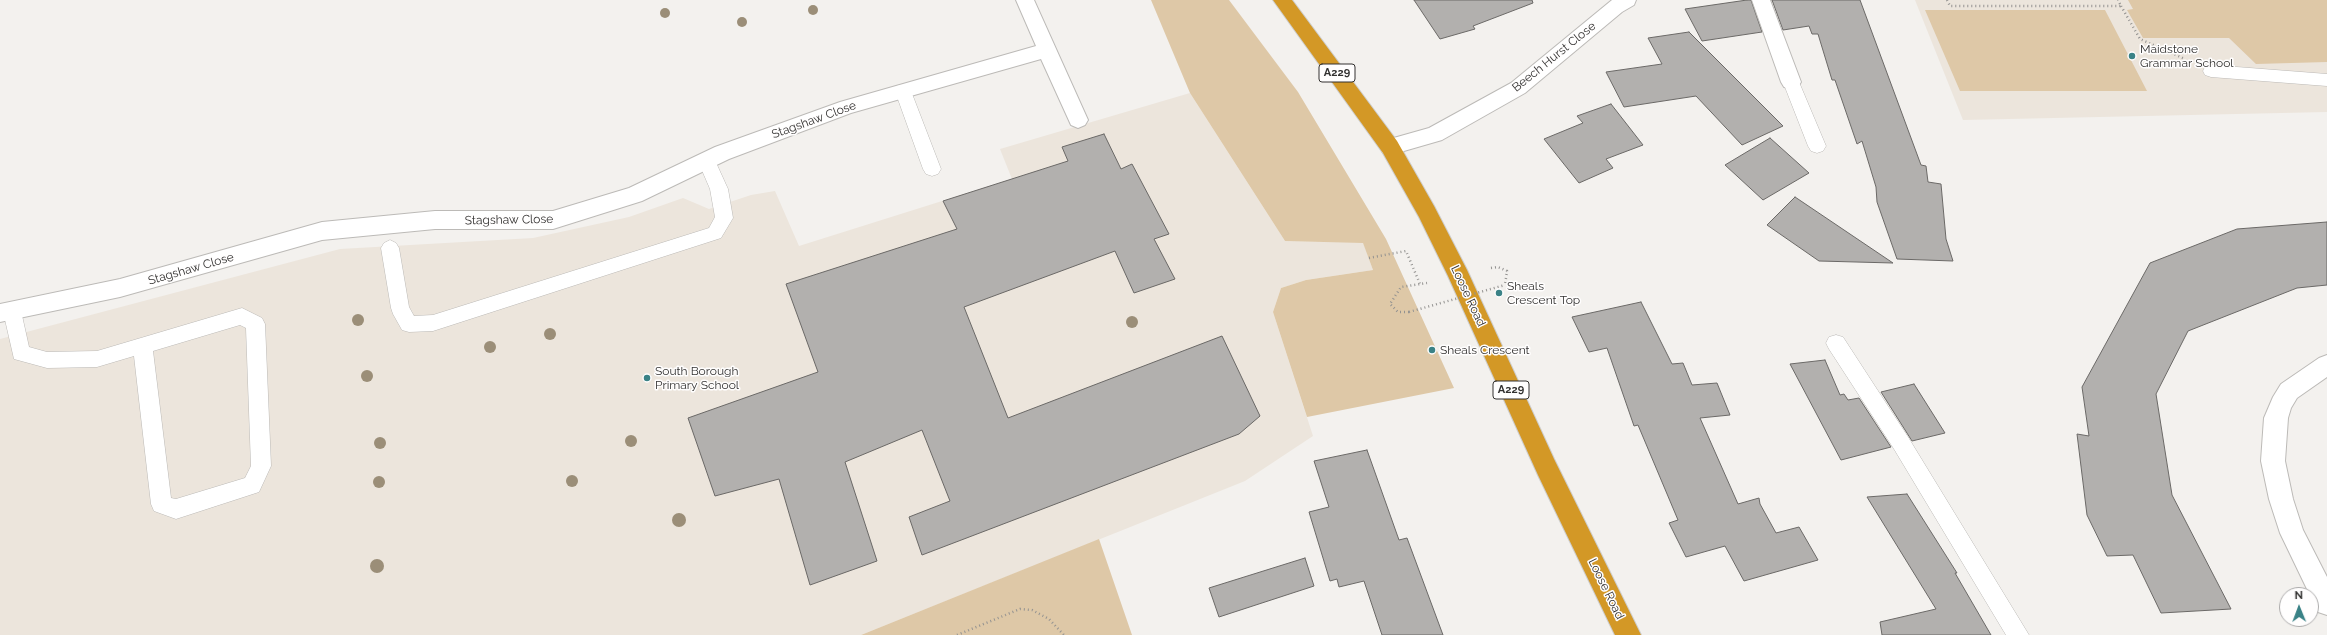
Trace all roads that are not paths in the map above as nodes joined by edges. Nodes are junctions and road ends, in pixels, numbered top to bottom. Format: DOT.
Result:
graph roads {
  1 [pos="1026,0"];
  2 [pos="1282,0"];
  3 [pos="1627,0"];
  4 [pos="1761,0"];
  5 [pos="1048,50"];
  6 [pos="2211,71"];
  7 [pos="2327,80"];
  8 [pos="1791,82"];
  9 [pos="903,91"];
  10 [pos="1078,120"];
  11 [pos="1817,146"];
  12 [pos="1390,147"];
  13 [pos="707,161"];
  14 [pos="932,169"];
  15 [pos="390,248"];
  16 [pos="6,312"];
  17 [pos="1836,343"];
  18 [pos="144,346"];
  19 [pos="2327,365"];
  20 [pos="2327,603"];
  21 [pos="1628,635"];
  22 [pos="2018,635"];
  1 -- 5 [label="street"];
  2 -- 12 [label="highway, Loose Road / A229"];
  3 -- 12 [label="street, Beech Hurst Close"];
  4 -- 8 [label="street"];
  5 -- 9 [label="street, Stagshaw Close"];
  5 -- 10 [label="street"];
  6 -- 7 [label="lane"];
  8 -- 11 [label="lane"];
  9 -- 13 [label="street, Stagshaw Close"];
  9 -- 14 [label="lane"];
  12 -- 21 [label="highway, Loose Road / A229"];
  13 -- 15 [label="lane"];
  13 -- 16 [label="street, Stagshaw Close"];
  16 -- 18 [label="lane"];
  17 -- 22 [label="lane"];
  18 -- 18 [label="lane"];
  19 -- 20 [label="street"];
}
